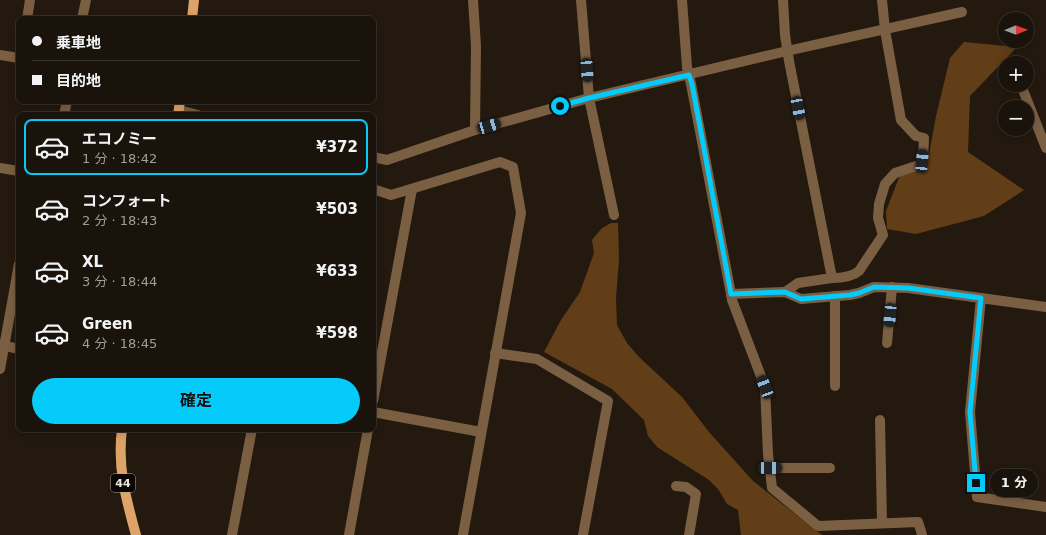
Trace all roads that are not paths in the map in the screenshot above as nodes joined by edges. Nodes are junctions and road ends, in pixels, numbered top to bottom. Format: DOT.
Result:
graph roads {
  1 [pos="30,0"];
  2 [pos="86,0"];
  3 [pos="194,0"];
  4 [pos="473,0"];
  5 [pos="581,0"];
  6 [pos="682,0"];
  7 [pos="783,0"];
  8 [pos="882,0"];
  9 [pos="962,12"];
  10 [pos="27,16"];
  11 [pos="83,16"];
  12 [pos="192,16"];
  13 [pos="885,30"];
  14 [pos="787,51"];
  15 [pos="0,55"];
  16 [pos="16,58"];
  17 [pos="689,75"];
  18 [pos="1024,92"];
  19 [pos="589,98"];
  20 [pos="475,130"];
  21 [pos="1046,148"];
  22 [pos="376,158"];
  23 [pos="0,168"];
  24 [pos="16,171"];
  25 [pos="412,189"];
  26 [pos="376,190"];
  27 [pos="614,215"];
  28 [pos="16,278"];
  29 [pos="832,278"];
  30 [pos="892,287"];
  31 [pos="785,292"];
  32 [pos="731,294"];
  33 [pos="835,296"];
  34 [pos="981,298"];
  35 [pos="1046,307"];
  36 [pos="887,343"];
  37 [pos="2,346"];
  38 [pos="16,348"];
  39 [pos="495,353"];
  40 [pos="0,369"];
  41 [pos="376,385"];
  42 [pos="835,386"];
  43 [pos="376,413"];
  44 [pos="880,420"];
  45 [pos="122,432"];
  46 [pos="251,432"];
  47 [pos="367,432"];
  48 [pos="481,432"];
  49 [pos="770,468"];
  50 [pos="830,468"];
  51 [pos="676,486"];
  52 [pos="1046,507"];
  53 [pos="882,523"];
  54 [pos="136,535"];
  55 [pos="232,535"];
  56 [pos="348,535"];
  57 [pos="463,535"];
  58 [pos="583,535"];
  59 [pos="689,535"];
  60 [pos="922,535"];
  1 -- 10 [label="street"];
  2 -- 11 [label="street"];
  3 -- 12 [label="main road"];
  4 -- 20 [label="street"];
  5 -- 19 [label="street"];
  6 -- 17 [label="street"];
  7 -- 14 [label="street"];
  8 -- 13 [label="street"];
  9 -- 13 [label="street"];
  13 -- 14 [label="street"];
  13 -- 29 [label="street"];
  14 -- 17 [label="street"];
  14 -- 29 [label="street"];
  15 -- 16 [label="street"];
  17 -- 19 [label="street"];
  17 -- 32 [label="street"];
  18 -- 21 [label="street"];
  19 -- 20 [label="street"];
  19 -- 27 [label="street"];
  20 -- 22 [label="street"];
  23 -- 24 [label="street"];
  25 -- 26 [label="street"];
  25 -- 39 [label="street"];
  25 -- 41 [label="street"];
  28 -- 37 [label="street"];
  29 -- 31 [label="street"];
  30 -- 33 [label="street"];
  30 -- 34 [label="street"];
  30 -- 36 [label="street"];
  31 -- 32 [label="street"];
  31 -- 33 [label="street"];
  32 -- 49 [label="street"];
  33 -- 42 [label="street"];
  34 -- 35 [label="street"];
  34 -- 52 [label="street"];
  37 -- 38 [label="street"];
  37 -- 40 [label="street"];
  39 -- 48 [label="street"];
  39 -- 58 [label="street"];
  43 -- 48 [label="street"];
  44 -- 53 [label="street"];
  45 -- 54 [label="main road, 44"];
  46 -- 55 [label="street"];
  47 -- 56 [label="street"];
  48 -- 57 [label="street"];
  49 -- 50 [label="street"];
  49 -- 53 [label="street"];
  51 -- 59 [label="street"];
  53 -- 60 [label="street"];
}
